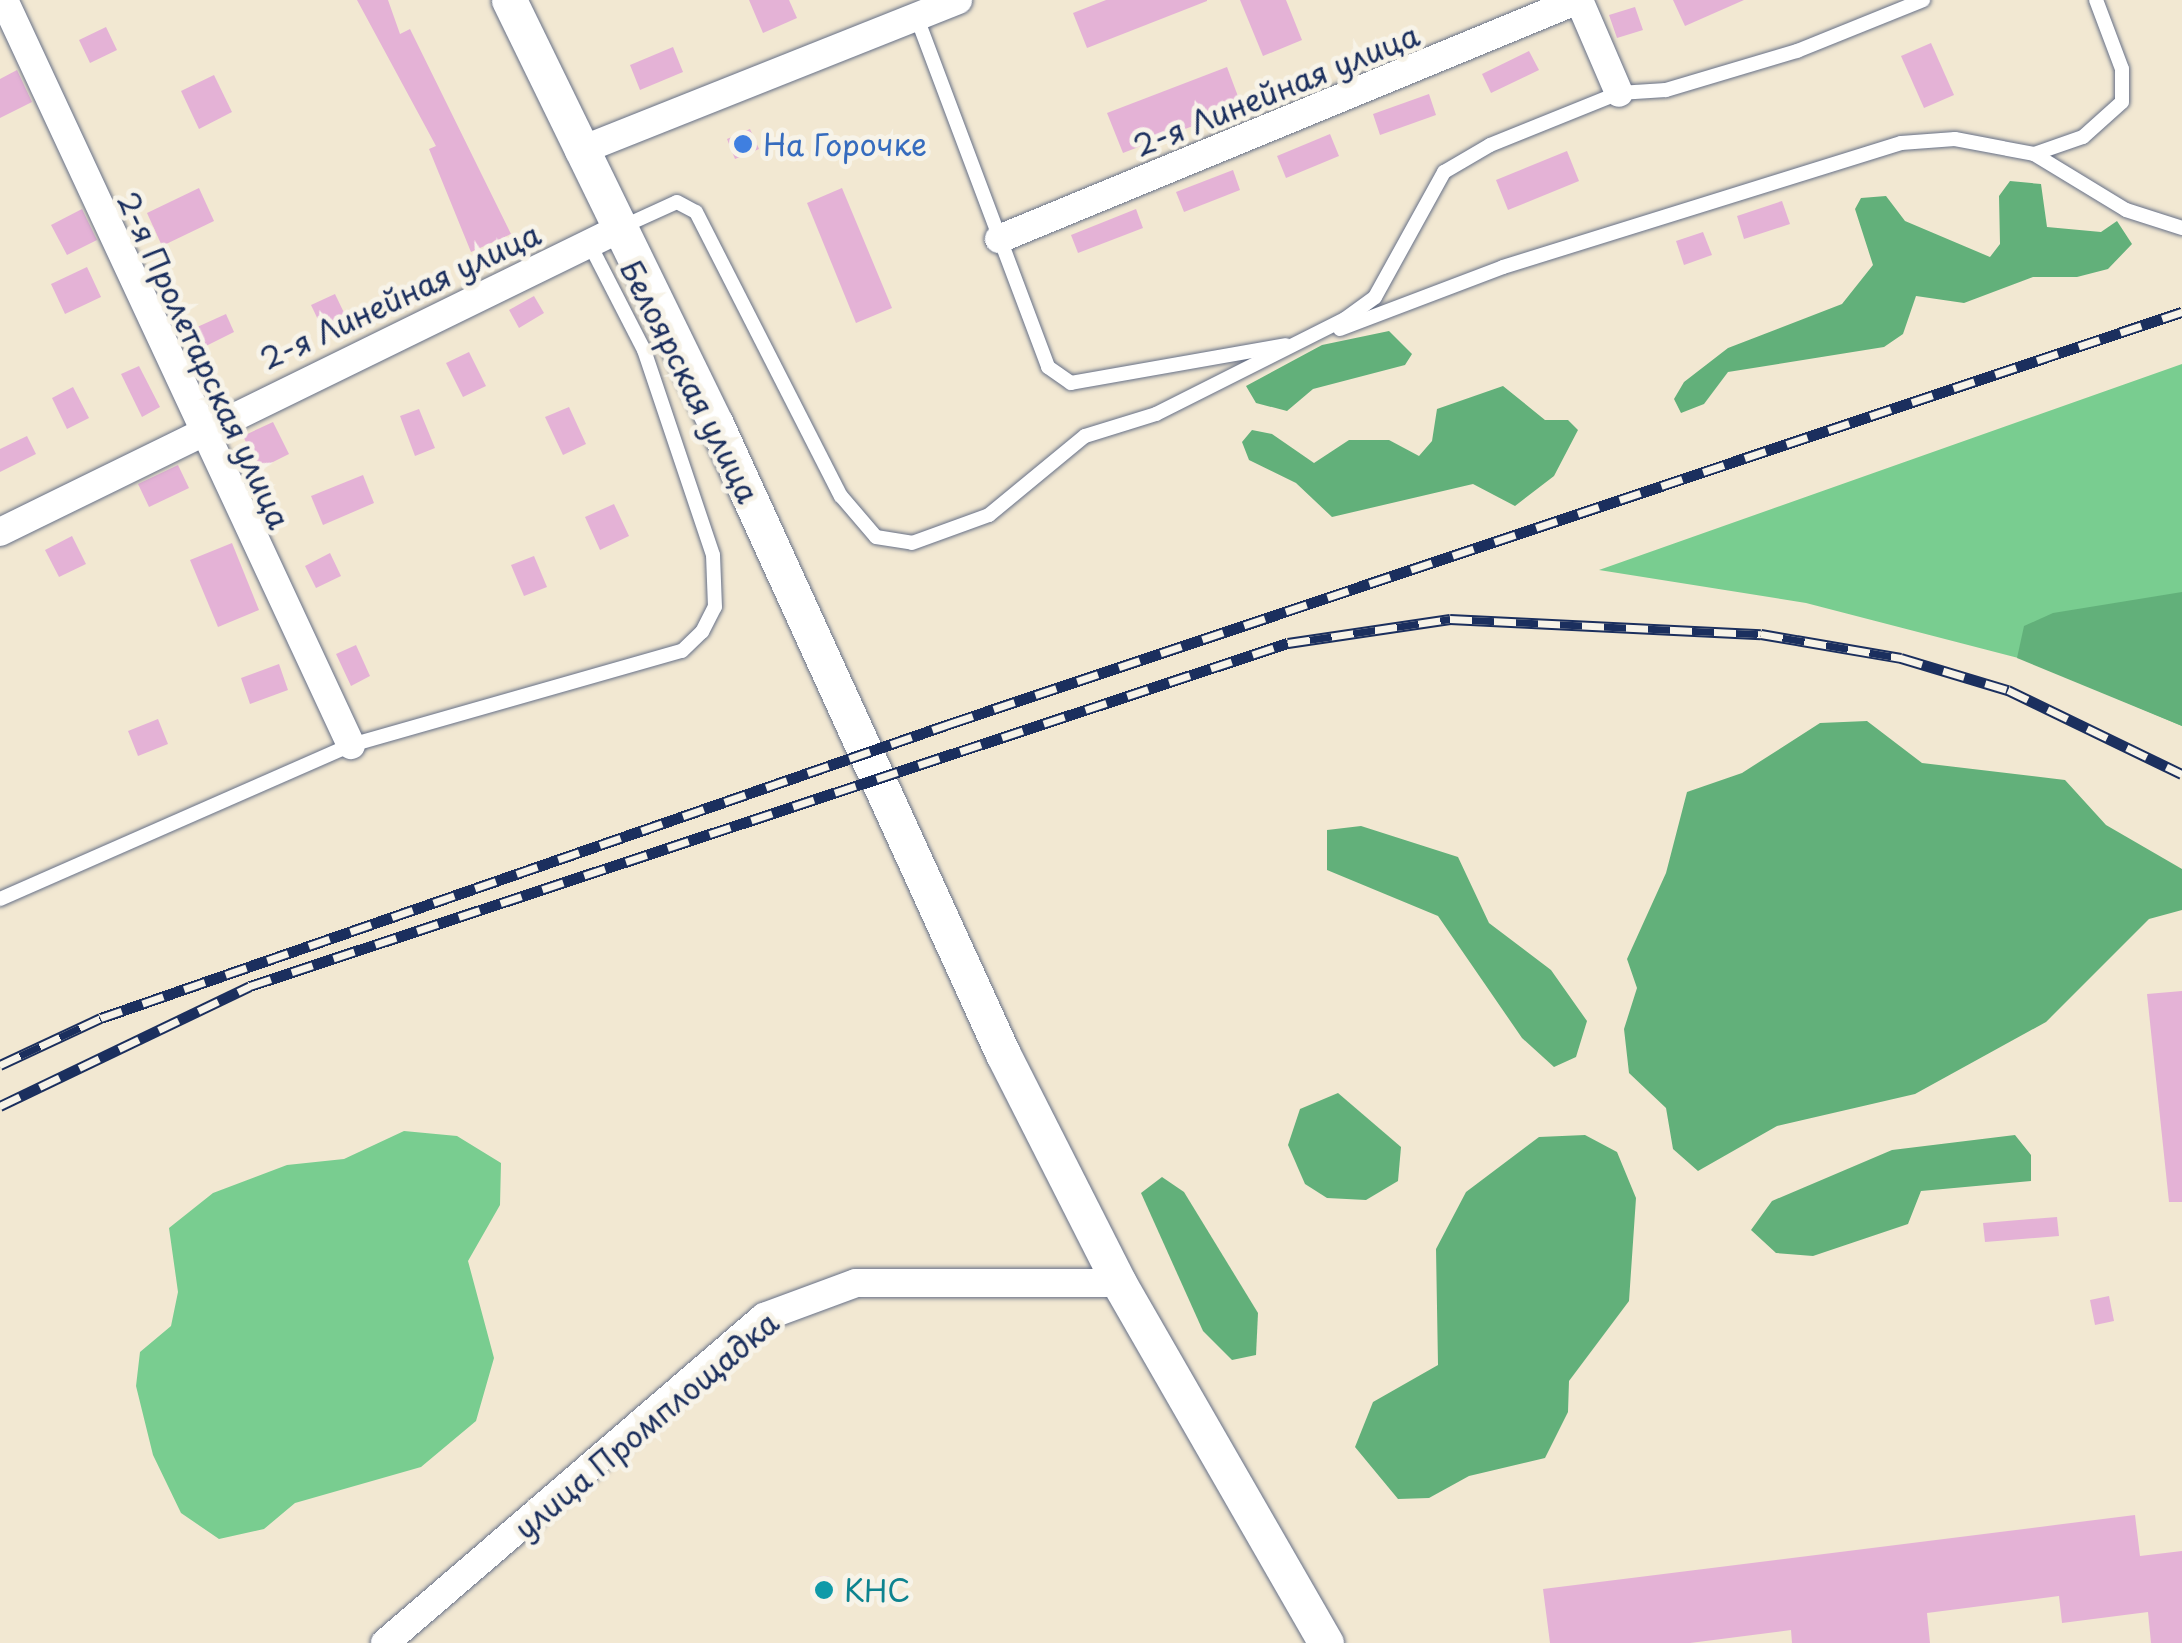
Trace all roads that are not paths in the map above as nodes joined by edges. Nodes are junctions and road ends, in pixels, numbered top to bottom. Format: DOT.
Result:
graph roads {
  1 [pos="4,0"];
  2 [pos="509,0"];
  3 [pos="958,0"];
  4 [pos="1579,0"];
  5 [pos="1923,0"];
  6 [pos="2096,0"];
  7 [pos="916,18"];
  8 [pos="1619,93"];
  9 [pos="579,151"];
  10 [pos="2034,154"];
  11 [pos="2182,228"];
  12 [pos="602,237"];
  13 [pos="999,239"];
  14 [pos="1306,341"];
  15 [pos="196,428"];
  16 [pos="0,532"];
  17 [pos="350,746"];
  18 [pos="0,899"];
  19 [pos="1119,1283"];
  20 [pos="385,1643"];
  21 [pos="1326,1643"];
  1 -- 15 [label="street, 2-я Пролетарская улица"];
  2 -- 9 [label="street, Белоярская улица"];
  3 -- 7 [label="street"];
  4 -- 8 [label="street"];
  4 -- 13 [label="street, 2-я Линейная улица"];
  5 -- 8 [label="lane"];
  6 -- 10 [label="lane"];
  7 -- 9 [label="street"];
  7 -- 13 [label="lane"];
  8 -- 14 [label="lane"];
  9 -- 12 [label="street, Белоярская улица"];
  10 -- 11 [label="lane"];
  10 -- 14 [label="lane"];
  12 -- 14 [label="lane"];
  12 -- 15 [label="street, 2-я Линейная улица"];
  12 -- 17 [label="lane"];
  12 -- 19 [label="street, Белоярская улица"];
  13 -- 14 [label="lane"];
  15 -- 16 [label="street, 2-я Линейная улица"];
  15 -- 17 [label="street, 2-я Пролетарская улица"];
  17 -- 18 [label="lane"];
  19 -- 20 [label="street, улица Промплощадка"];
  19 -- 21 [label="street"];
}
